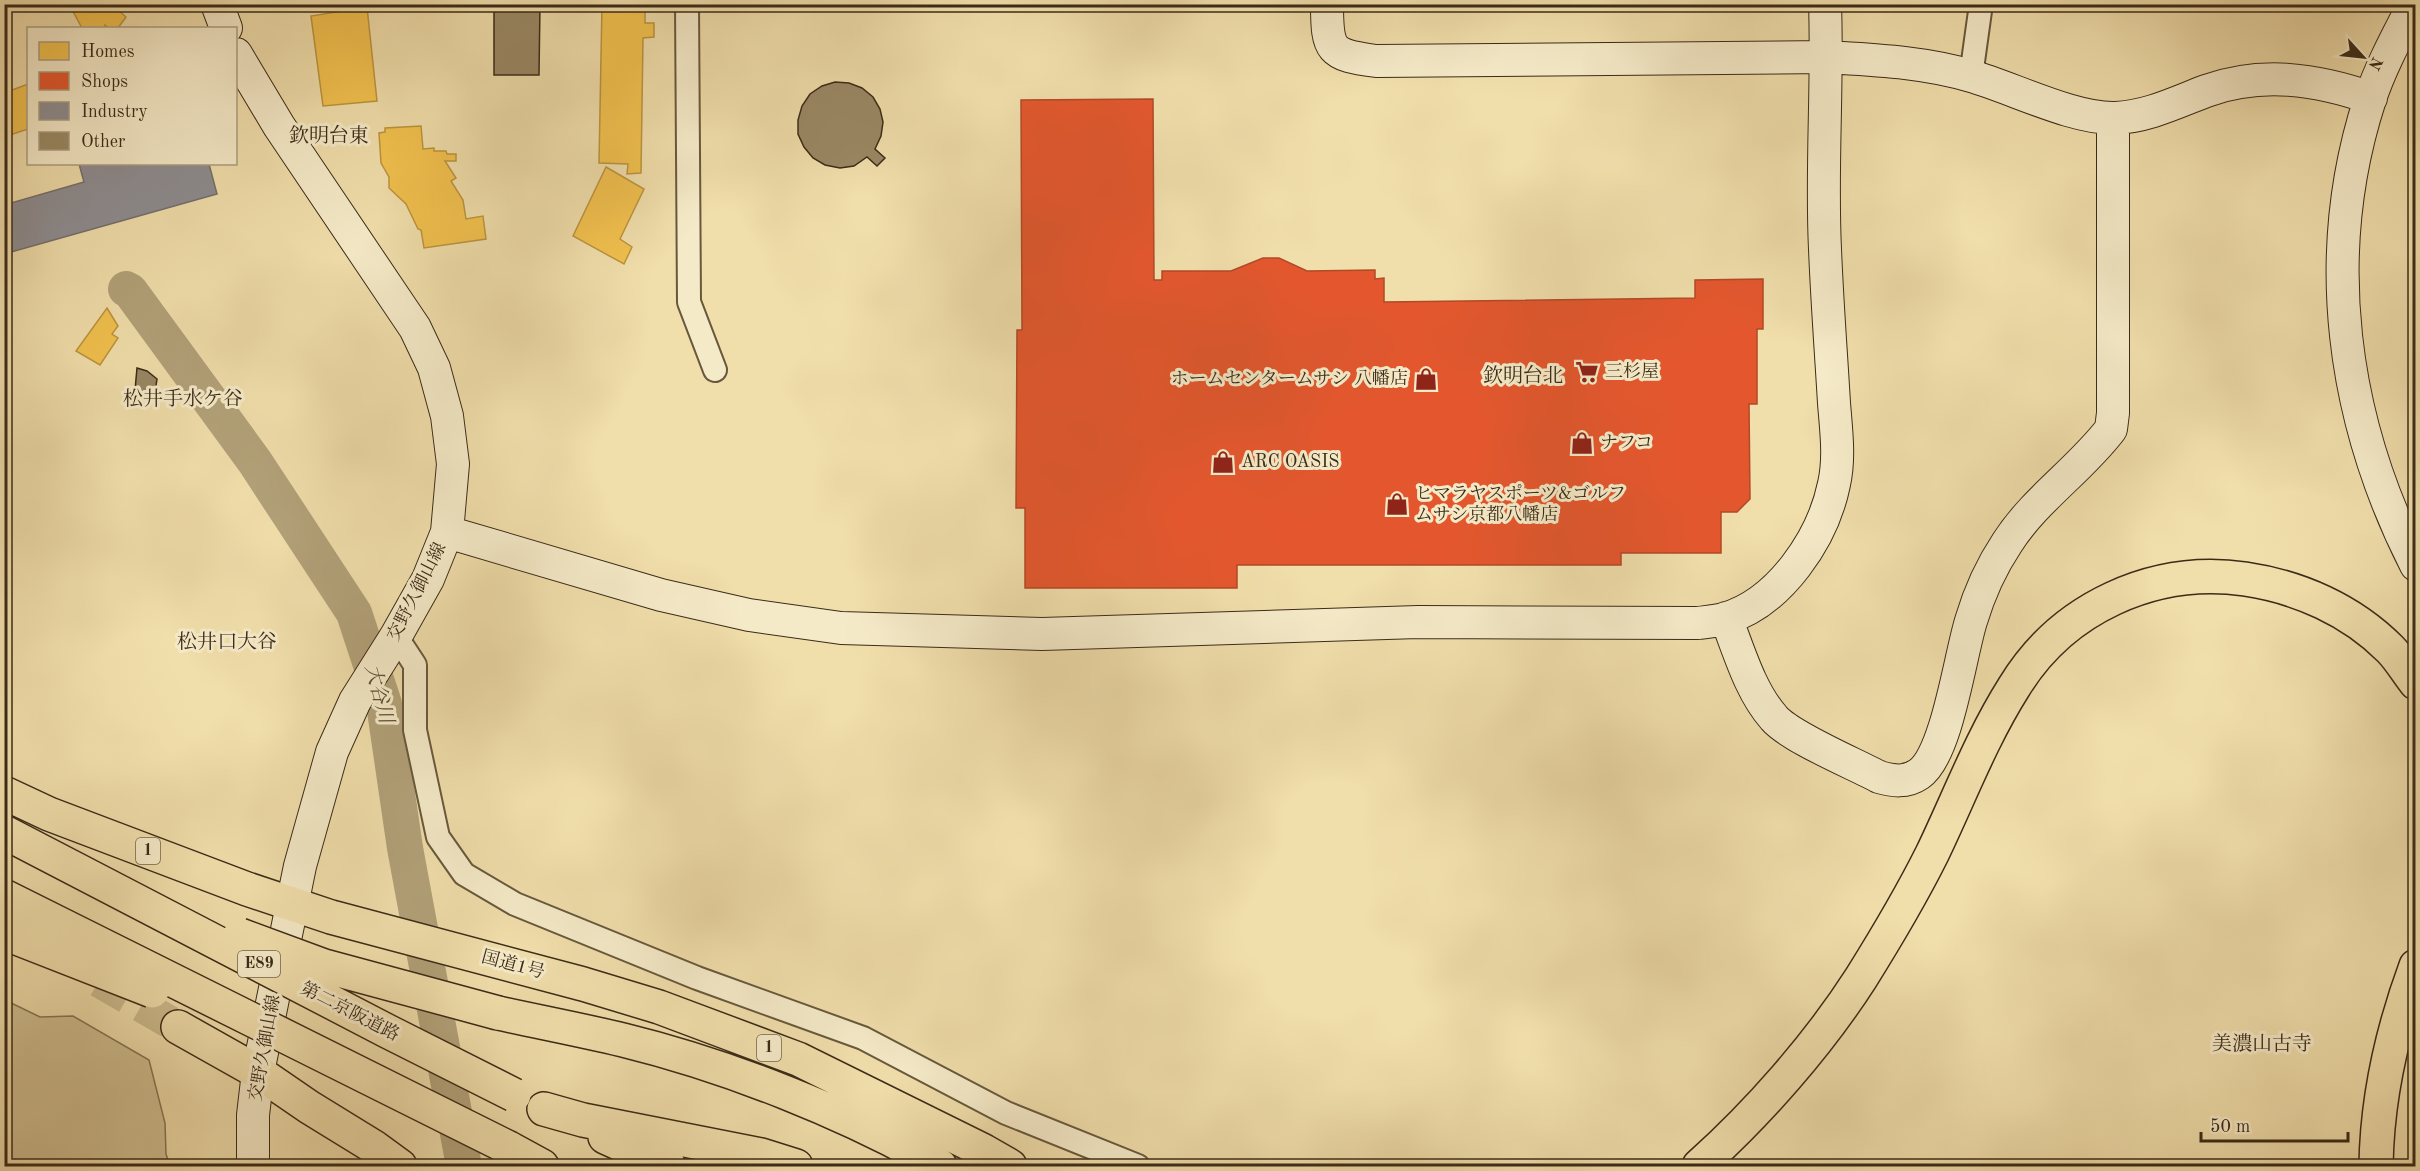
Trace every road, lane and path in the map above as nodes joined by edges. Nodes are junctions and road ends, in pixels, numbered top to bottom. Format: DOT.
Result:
graph roads {
  1 [pos="217,4"];
  2 [pos="687,4"];
  3 [pos="1327,4"];
  4 [pos="1825,4"];
  5 [pos="1981,4"];
  6 [pos="2414,4"];
  7 [pos="226,27"];
  8 [pos="237,56"];
  9 [pos="1827,57"];
  10 [pos="1971,76"];
  11 [pos="2371,98"];
  12 [pos="2113,118"];
  13 [pos="715,370"];
  14 [pos="447,532"];
  15 [pos="2415,566"];
  16 [pos="1726,618"];
  17 [pos="392,643"];
  18 [pos="2415,683"];
  19 [pos="4,793"];
  20 [pos="4,826"];
  21 [pos="4,831"];
  22 [pos="4,896"];
  23 [pos="293,904"];
  24 [pos="4,933"];
  25 [pos="2415,966"];
  26 [pos="177,1027"];
  27 [pos="258,1072"];
  28 [pos="357,1073"];
  29 [pos="544,1109"];
  30 [pos="253,1167"];
  31 [pos="400,1167"];
  32 [pos="542,1167"];
  33 [pos="669,1167"];
  34 [pos="796,1167"];
  35 [pos="940,1167"];
  36 [pos="1010,1167"];
  37 [pos="1138,1167"];
  38 [pos="1699,1167"];
  39 [pos="2376,1167"];
  1 -- 7 [label="street"];
  2 -- 13 [label="street"];
  3 -- 9 [label="street"];
  4 -- 9 [label="street"];
  5 -- 10 [label="street"];
  6 -- 11 [label="street"];
  8 -- 14 [label="street, 交野久御山線"];
  9 -- 10 [label="street"];
  9 -- 16 [label="street"];
  10 -- 12 [label="street"];
  11 -- 12 [label="street"];
  11 -- 15 [label="street"];
  12 -- 16 [label="street"];
  14 -- 16 [label="street"];
  14 -- 17 [label="street, 交野久御山線"];
  17 -- 23 [label="street, 交野久御山線"];
  17 -- 37 [label="street"];
  18 -- 38 [label="highway"];
  19 -- 23 [label="highway, 国道1号 / 1"];
  20 -- 35 [label="highway, bridge"];
  21 -- 29 [label="highway, 第二京阪道路 / E89, bridge"];
  22 -- 28 [label="highway, bridge"];
  23 -- 27 [label="street, 交野久御山線"];
  23 -- 36 [label="highway, 国道1号 / 1"];
  24 -- 28 [label="highway, bridge"];
  25 -- 39 [label="highway"];
  26 -- 27 [label="highway"];
  27 -- 30 [label="street, 交野久御山線"];
  27 -- 31 [label="highway"];
  28 -- 32 [label="highway, bridge"];
  29 -- 33 [label="highway, 第二京阪道路 / E89"];
  29 -- 34 [label="highway"];
}
